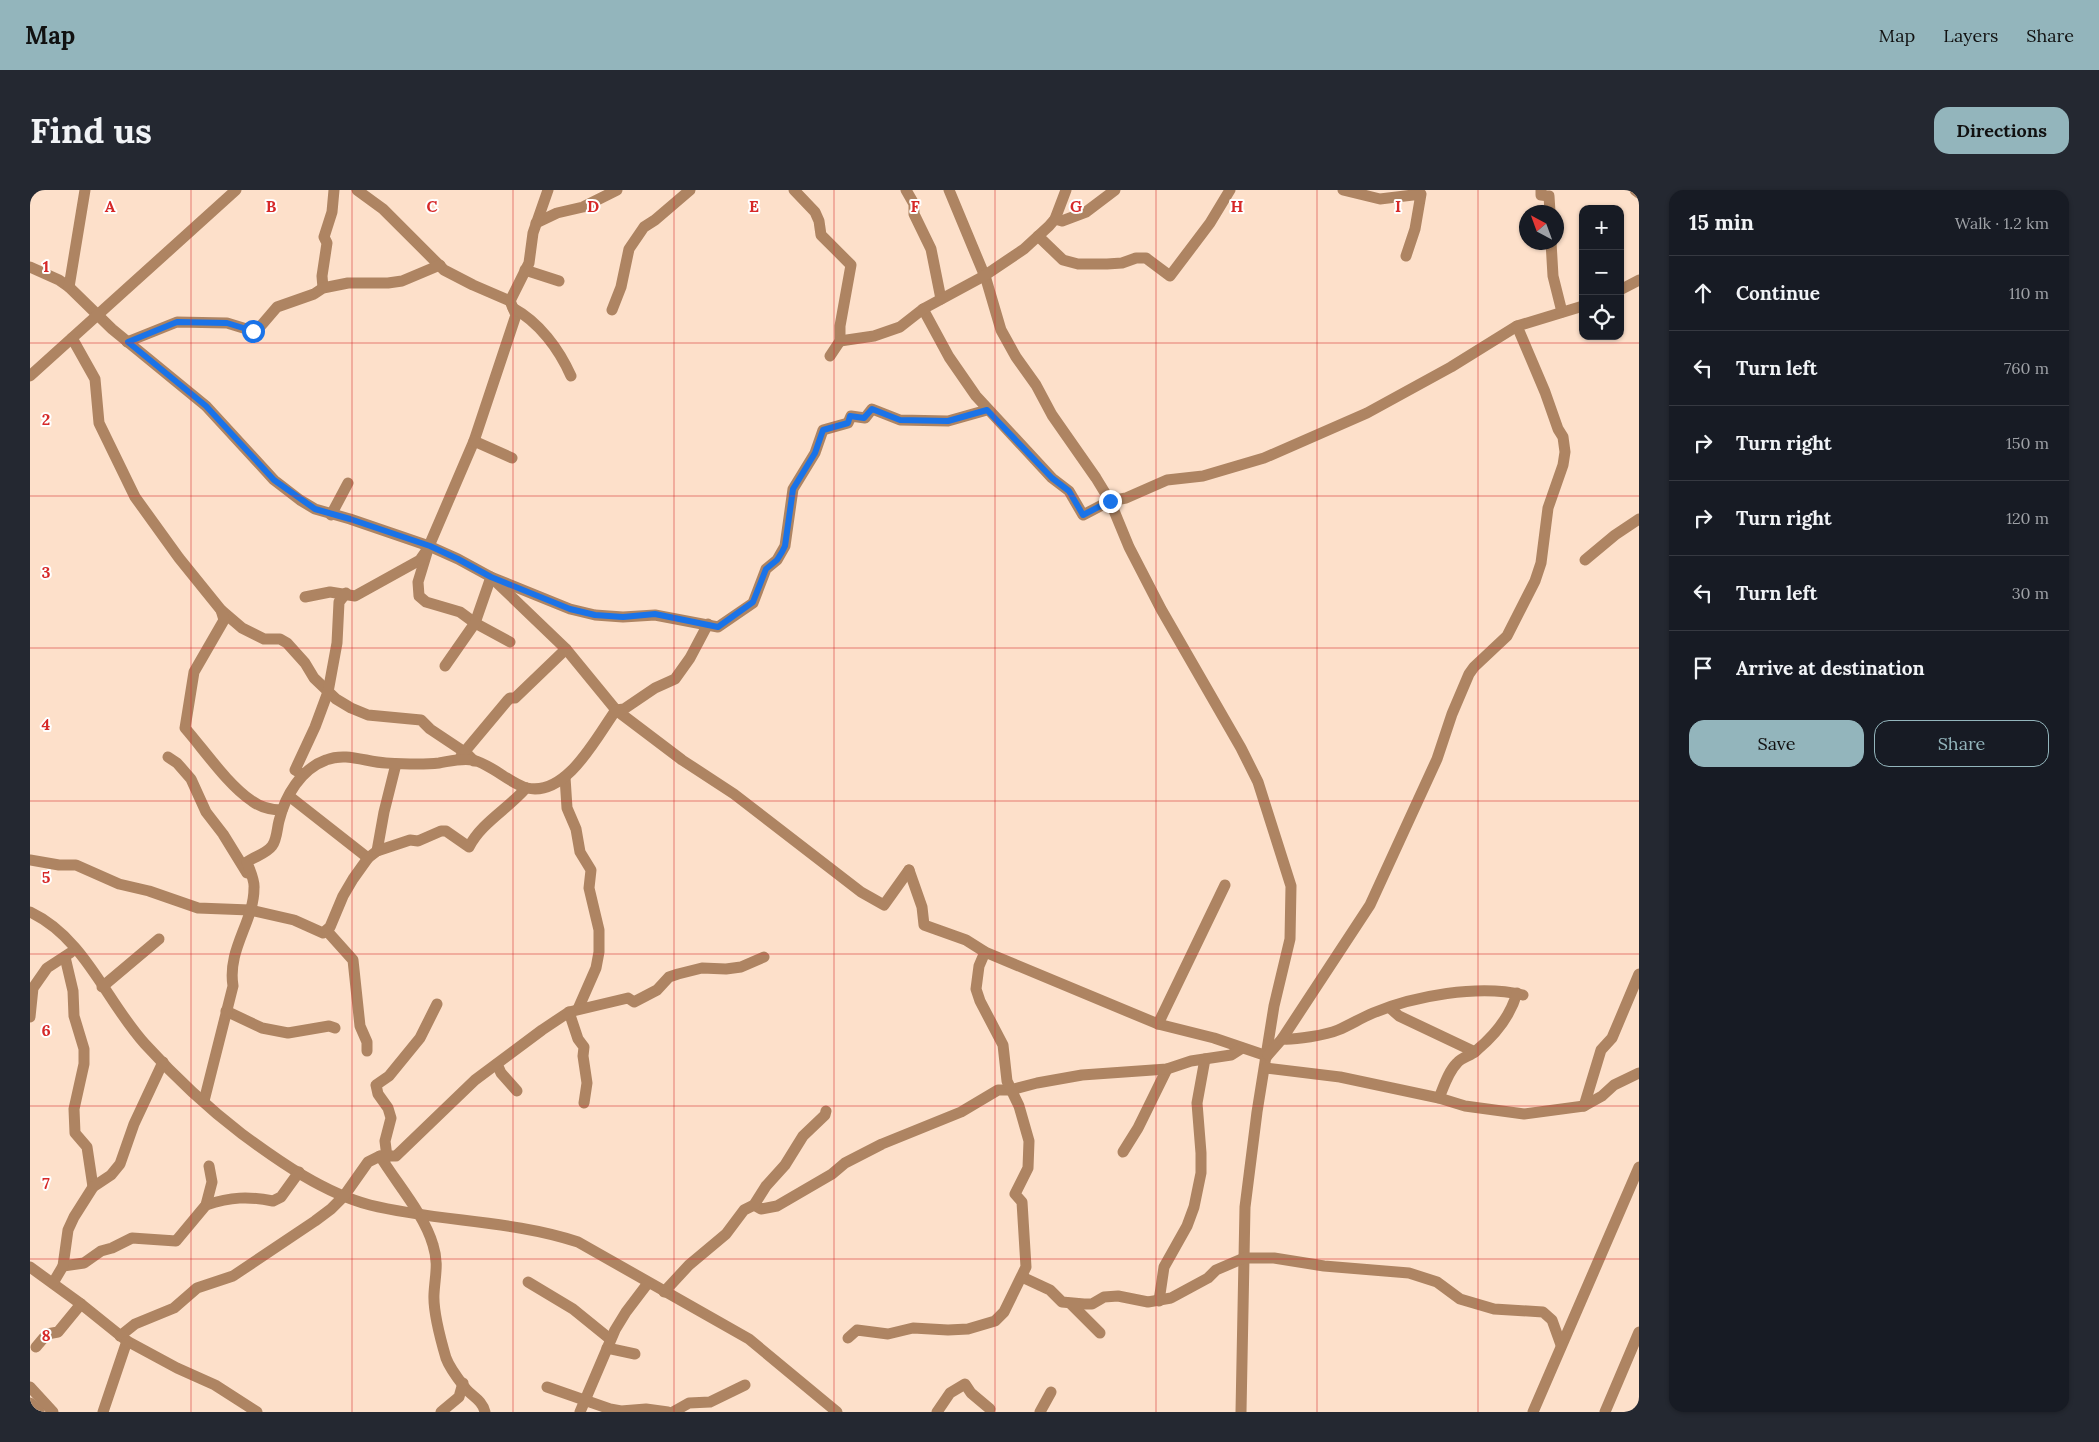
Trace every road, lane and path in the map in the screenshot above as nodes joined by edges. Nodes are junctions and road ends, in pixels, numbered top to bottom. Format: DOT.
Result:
graph roads {
  1 [pos="85,190"];
  2 [pos="236,190"];
  3 [pos="334,190"];
  4 [pos="357,190"];
  5 [pos="548,190"];
  6 [pos="617,190"];
  7 [pos="690,190"];
  8 [pos="794,190"];
  9 [pos="906,190"];
  10 [pos="949,190"];
  11 [pos="1066,190"];
  12 [pos="1115,190"];
  13 [pos="1230,190"];
  14 [pos="1343,190"];
  15 [pos="1540,190"];
  16 [pos="1635,190"];
  17 [pos="1639,193"];
  18 [pos="1550,205"];
  19 [pos="1055,219"];
  20 [pos="536,223"];
  21 [pos="1038,236"];
  22 [pos="1551,250"];
  23 [pos="1406,256"];
  24 [pos="440,265"];
  25 [pos="30,267"];
  26 [pos="525,270"];
  27 [pos="984,276"];
  28 [pos="559,280"];
  29 [pos="1639,280"];
  30 [pos="69,287"];
  31 [pos="323,288"];
  32 [pos="1624,288"];
  33 [pos="941,298"];
  34 [pos="512,304"];
  35 [pos="1579,307"];
  36 [pos="923,309"];
  37 [pos="612,310"];
  38 [pos="1562,312"];
  39 [pos="96,315"];
  40 [pos="1517,326"];
  41 [pos="72,338"];
  42 [pos="840,341"];
  43 [pos="128,342"];
  44 [pos="830,356"];
  45 [pos="30,375"];
  46 [pos="571,376"];
  47 [pos="987,410"];
  48 [pos="474,441"];
  49 [pos="512,458"];
  50 [pos="348,483"];
  51 [pos="1110,501"];
  52 [pos="331,515"];
  53 [pos="1639,519"];
  54 [pos="430,546"];
  55 [pos="1585,560"];
  56 [pos="491,577"];
  57 [pos="346,593"];
  58 [pos="536,595"];
  59 [pos="305,597"];
  60 [pos="221,610"];
  61 [pos="528,613"];
  62 [pos="475,623"];
  63 [pos="708,624"];
  64 [pos="510,642"];
  65 [pos="566,649"];
  66 [pos="445,666"];
  67 [pos="328,692"];
  68 [pos="616,710"];
  69 [pos="168,757"];
  70 [pos="466,757"];
  71 [pos="396,764"];
  72 [pos="302,774"];
  73 [pos="565,778"];
  74 [pos="526,788"];
  75 [pos="289,796"];
  76 [pos="282,810"];
  77 [pos="373,854"];
  78 [pos="30,860"];
  79 [pos="251,878"];
  80 [pos="1225,885"];
  81 [pos="250,910"];
  82 [pos="30,912"];
  83 [pos="326,931"];
  84 [pos="159,939"];
  85 [pos="77,950"];
  86 [pos="985,952"];
  87 [pos="65,956"];
  88 [pos="764,957"];
  89 [pos="1639,974"];
  90 [pos="102,987"];
  91 [pos="437,1004"];
  92 [pos="1390,1008"];
  93 [pos="226,1011"];
  94 [pos="573,1011"];
  95 [pos="30,1016"];
  96 [pos="1158,1024"];
  97 [pos="335,1028"];
  98 [pos="1282,1039"];
  99 [pos="1242,1048"];
  100 [pos="367,1051"];
  101 [pos="1475,1052"];
  102 [pos="1267,1056"];
  103 [pos="1205,1059"];
  104 [pos="163,1062"];
  105 [pos="497,1064"];
  106 [pos="1266,1068"];
  107 [pos="1167,1069"];
  108 [pos="1639,1073"];
  109 [pos="517,1090"];
  110 [pos="1010,1090"];
  111 [pos="1439,1098"];
  112 [pos="204,1101"];
  113 [pos="584,1103"];
  114 [pos="1584,1106"];
  115 [pos="826,1111"];
  116 [pos="1123,1152"];
  117 [pos="384,1157"];
  118 [pos="209,1166"];
  119 [pos="1639,1167"];
  120 [pos="299,1172"];
  121 [pos="93,1187"];
  122 [pos="344,1196"];
  123 [pos="206,1205"];
  124 [pos="754,1205"];
  125 [pos="418,1215"];
  126 [pos="1244,1258"];
  127 [pos="30,1266"];
  128 [pos="63,1266"];
  129 [pos="1022,1277"];
  130 [pos="528,1282"];
  131 [pos="648,1282"];
  132 [pos="53,1283"];
  133 [pos="664,1292"];
  134 [pos="1159,1302"];
  135 [pos="81,1304"];
  136 [pos="1071,1304"];
  137 [pos="1639,1332"];
  138 [pos="1100,1333"];
  139 [pos="848,1338"];
  140 [pos="124,1339"];
  141 [pos="609,1343"];
  142 [pos="1561,1345"];
  143 [pos="36,1347"];
  144 [pos="635,1354"];
  145 [pos="463,1384"];
  146 [pos="745,1385"];
  147 [pos="547,1386"];
  148 [pos="30,1387"];
  149 [pos="1051,1392"];
  150 [pos="585,1400"];
  151 [pos="30,1403"];
  152 [pos="990,1409"];
  153 [pos="39,1412"];
  154 [pos="53,1412"];
  155 [pos="103,1412"];
  156 [pos="256,1412"];
  157 [pos="441,1412"];
  158 [pos="485,1412"];
  159 [pos="580,1412"];
  160 [pos="668,1412"];
  161 [pos="673,1412"];
  162 [pos="837,1412"];
  163 [pos="937,1412"];
  164 [pos="1040,1412"];
  165 [pos="1241,1412"];
  166 [pos="1533,1412"];
  167 [pos="1605,1412"];
  1 -- 30 [label="street"];
  2 -- 39 [label="street"];
  3 -- 31 [label="street"];
  4 -- 24 [label="street"];
  5 -- 20 [label="street"];
  6 -- 20 [label="street"];
  7 -- 37 [label="street"];
  8 -- 42 [label="street"];
  9 -- 33 [label="street"];
  10 -- 27 [label="street"];
  11 -- 19 [label="street"];
  12 -- 19 [label="street"];
  13 -- 21 [label="street"];
  14 -- 23 [label="street"];
  15 -- 18 [label="street"];
  16 -- 17 [label="street"];
  19 -- 21 [label="street"];
  20 -- 26 [label="street"];
  21 -- 27 [label="street"];
  22 -- 38 [label="street"];
  24 -- 31 [label="street"];
  24 -- 34 [label="street"];
  25 -- 30 [label="street"];
  26 -- 28 [label="street"];
  26 -- 34 [label="street"];
  27 -- 33 [label="street"];
  27 -- 51 [label="street"];
  29 -- 32 [label="street"];
  30 -- 39 [label="street"];
  31 -- 43 [label="street"];
  33 -- 36 [label="street"];
  34 -- 46 [label="street"];
  34 -- 48 [label="street"];
  35 -- 38 [label="street"];
  36 -- 42 [label="street"];
  36 -- 47 [label="street"];
  38 -- 40 [label="street"];
  39 -- 41 [label="street"];
  39 -- 43 [label="street"];
  40 -- 51 [label="street"];
  40 -- 98 [label="street"];
  41 -- 45 [label="street"];
  41 -- 60 [label="street"];
  42 -- 44 [label="street"];
  43 -- 52 [label="street"];
  47 -- 51 [label="street"];
  47 -- 63 [label="street"];
  48 -- 49 [label="street"];
  48 -- 54 [label="street"];
  50 -- 52 [label="street"];
  51 -- 102 [label="street"];
  52 -- 54 [label="street"];
  53 -- 55 [label="street"];
  54 -- 56 [label="street"];
  54 -- 57 [label="street"];
  54 -- 62 [label="street"];
  56 -- 58 [label="street"];
  56 -- 61 [label="street"];
  56 -- 62 [label="street"];
  57 -- 59 [label="street"];
  57 -- 67 [label="street"];
  58 -- 61 [label="street"];
  58 -- 63 [label="street"];
  60 -- 67 [label="street"];
  60 -- 76 [label="street"];
  61 -- 65 [label="street"];
  62 -- 64 [label="street"];
  62 -- 66 [label="street"];
  63 -- 68 [label="street"];
  65 -- 68 [label="street"];
  65 -- 70 [label="street"];
  67 -- 70 [label="street"];
  67 -- 72 [label="street"];
  68 -- 73 [label="street"];
  68 -- 86 [label="street"];
  69 -- 79 [label="street"];
  70 -- 71 [label="street"];
  70 -- 74 [label="street"];
  71 -- 72 [label="street"];
  71 -- 77 [label="street"];
  72 -- 75 [label="street"];
  73 -- 74 [label="street"];
  73 -- 94 [label="street"];
  74 -- 77 [label="street"];
  75 -- 76 [label="street"];
  75 -- 77 [label="street"];
  76 -- 79 [label="street"];
  77 -- 83 [label="street"];
  78 -- 81 [label="street"];
  79 -- 81 [label="street"];
  80 -- 96 [label="street"];
  81 -- 83 [label="street"];
  81 -- 93 [label="street"];
  82 -- 85 [label="street"];
  83 -- 100 [label="street"];
  84 -- 90 [label="street"];
  85 -- 87 [label="street"];
  85 -- 90 [label="street"];
  86 -- 96 [label="street"];
  86 -- 110 [label="street"];
  87 -- 95 [label="street"];
  87 -- 121 [label="street"];
  88 -- 94 [label="street"];
  89 -- 114 [label="street"];
  90 -- 104 [label="street"];
  91 -- 117 [label="street"];
  92 -- 98 [label="street"];
  92 -- 101 [label="street"];
  92 -- 101 [label="street"];
  93 -- 97 [label="street"];
  93 -- 112 [label="street"];
  94 -- 105 [label="street"];
  94 -- 113 [label="street"];
  96 -- 99 [label="street"];
  98 -- 102 [label="street"];
  99 -- 102 [label="street"];
  99 -- 103 [label="street"];
  101 -- 111 [label="street"];
  102 -- 106 [label="street"];
  103 -- 107 [label="street"];
  103 -- 134 [label="street"];
  104 -- 112 [label="street"];
  104 -- 121 [label="street"];
  105 -- 109 [label="street"];
  105 -- 117 [label="street"];
  106 -- 111 [label="street"];
  106 -- 126 [label="street"];
  107 -- 110 [label="street"];
  107 -- 116 [label="street"];
  108 -- 114 [label="street"];
  110 -- 124 [label="street"];
  110 -- 129 [label="street"];
  111 -- 114 [label="street"];
  112 -- 120 [label="street"];
  115 -- 124 [label="street"];
  117 -- 122 [label="street"];
  117 -- 125 [label="street"];
  118 -- 123 [label="street"];
  119 -- 142 [label="street"];
  120 -- 122 [label="street"];
  120 -- 123 [label="street"];
  121 -- 128 [label="street"];
  122 -- 125 [label="street"];
  122 -- 140 [label="street"];
  123 -- 128 [label="street"];
  124 -- 133 [label="street"];
  125 -- 131 [label="street"];
  125 -- 145 [label="street"];
  126 -- 134 [label="street"];
  126 -- 142 [label="street"];
  126 -- 165 [label="street"];
  127 -- 132 [label="street"];
  128 -- 132 [label="street"];
  129 -- 136 [label="street"];
  129 -- 139 [label="street"];
  130 -- 141 [label="street"];
  131 -- 133 [label="street"];
  131 -- 141 [label="street"];
  132 -- 135 [label="street"];
  133 -- 162 [label="street"];
  134 -- 136 [label="street"];
  135 -- 140 [label="street"];
  135 -- 143 [label="street"];
  136 -- 138 [label="street"];
  137 -- 167 [label="street"];
  140 -- 155 [label="street"];
  140 -- 156 [label="street"];
  141 -- 144 [label="street"];
  141 -- 150 [label="street"];
  142 -- 166 [label="street"];
  145 -- 157 [label="street"];
  145 -- 158 [label="street"];
  146 -- 161 [label="street"];
  147 -- 150 [label="street"];
  148 -- 154 [label="street"];
  149 -- 164 [label="street"];
  150 -- 159 [label="street"];
  150 -- 160 [label="street"];
  151 -- 153 [label="street"];
  152 -- 163 [label="street"];
}
